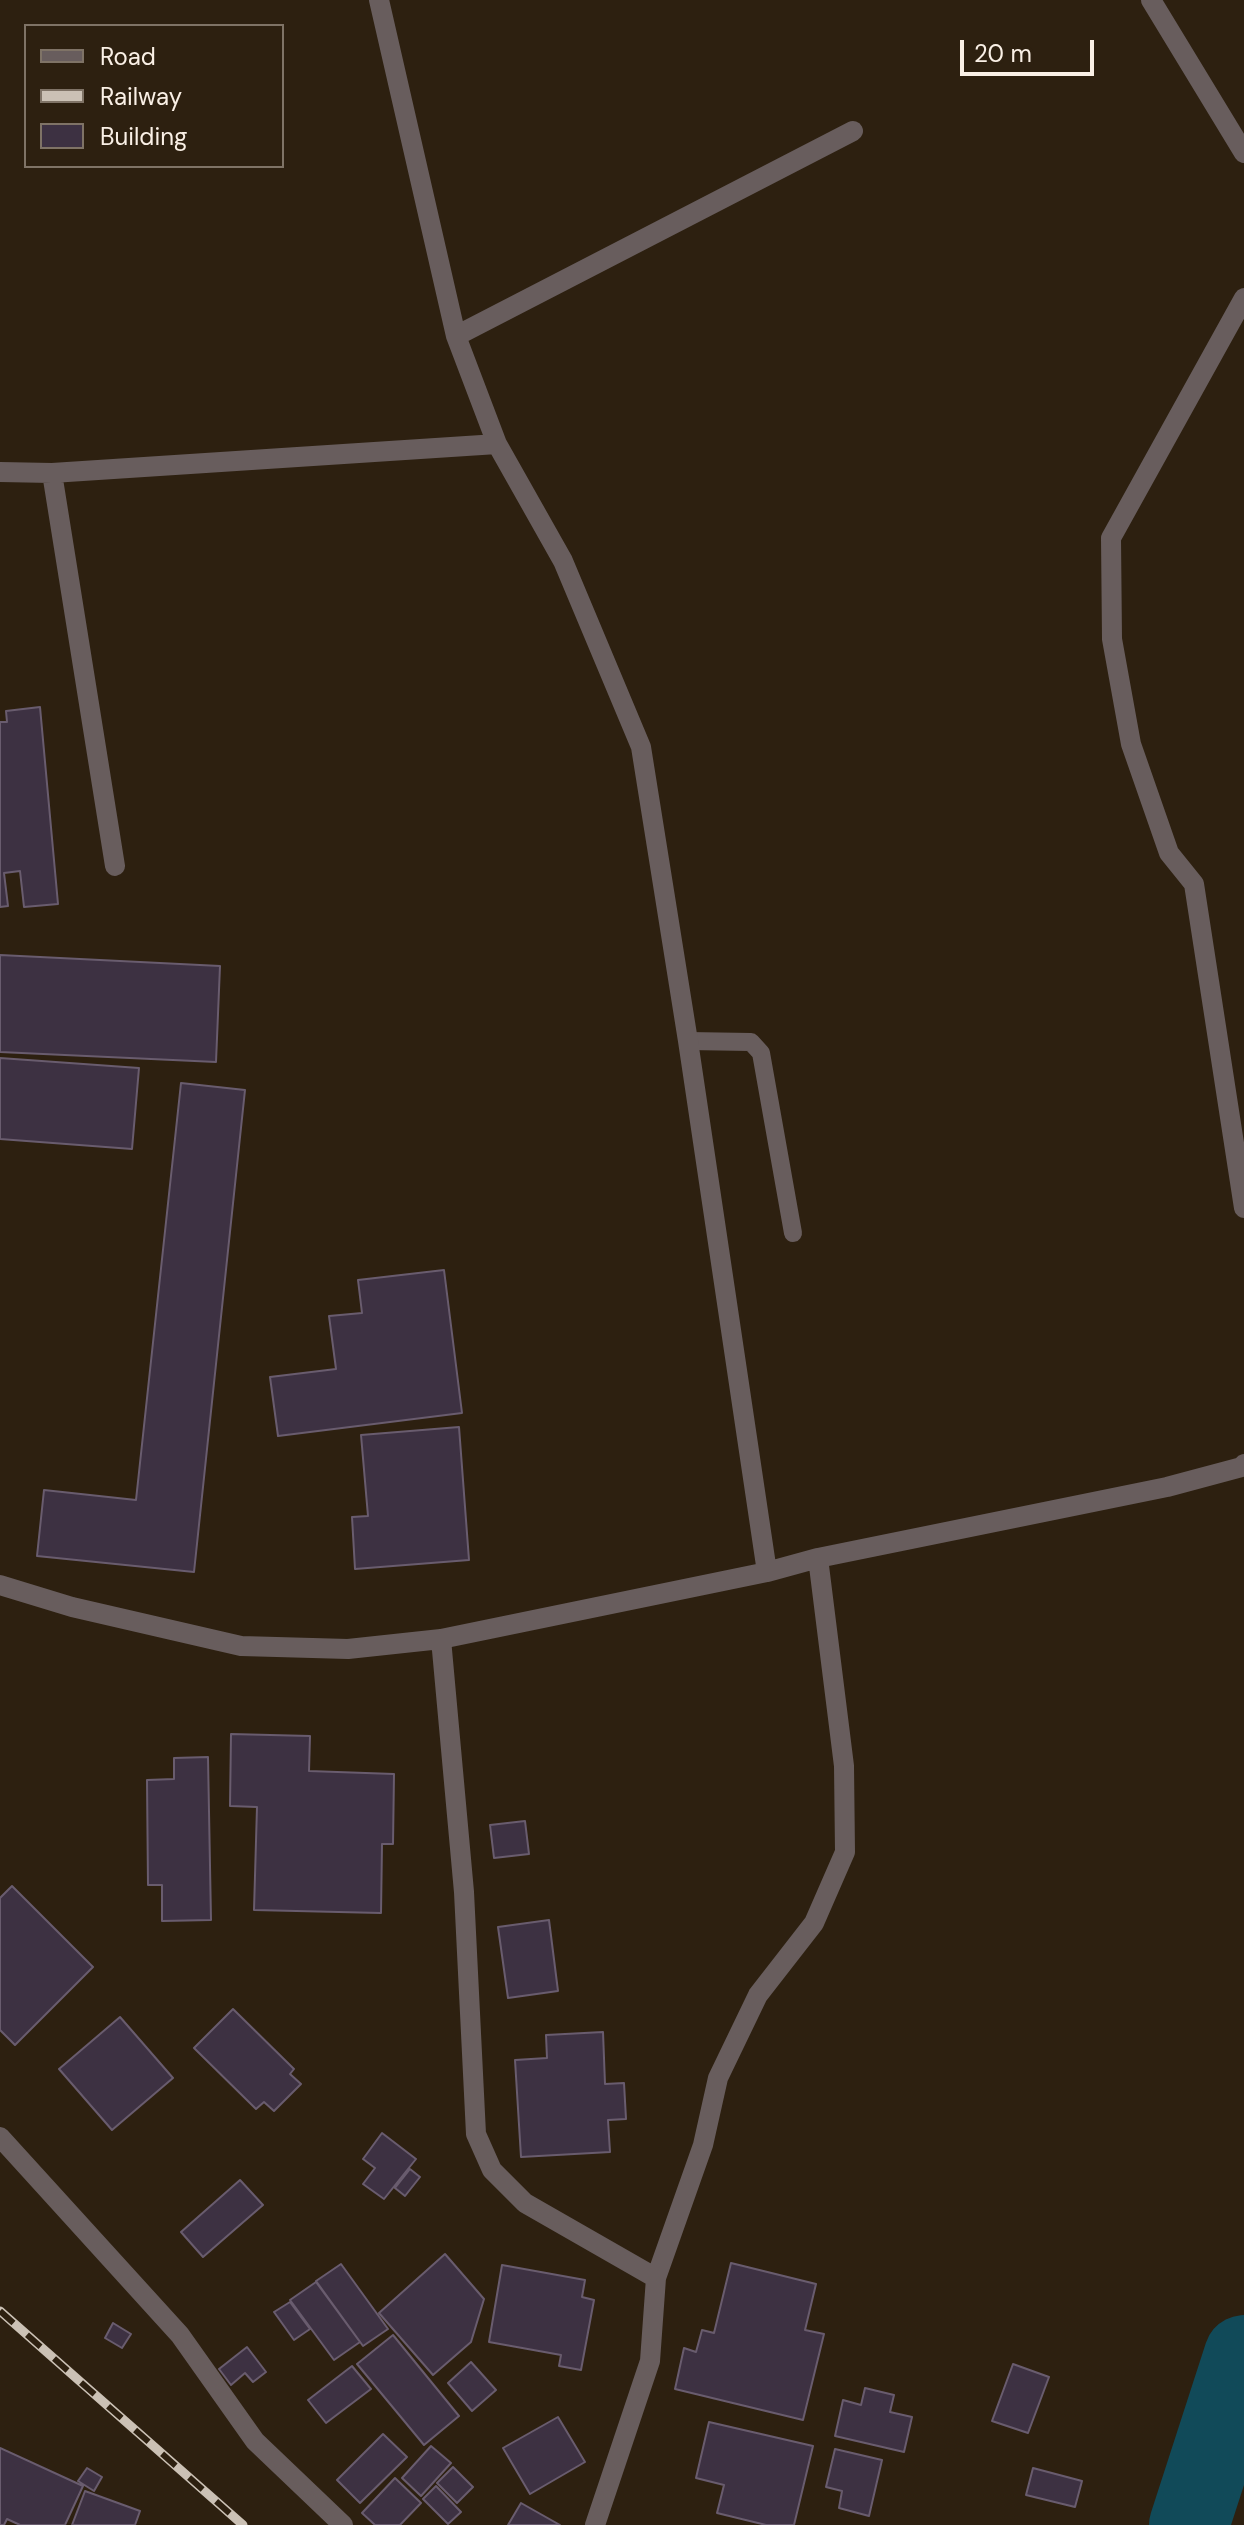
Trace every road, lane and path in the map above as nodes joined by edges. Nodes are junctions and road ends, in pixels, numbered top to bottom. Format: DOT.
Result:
graph roads {
  1 [pos="379,0"];
  2 [pos="1151,0"];
  3 [pos="853,131"];
  4 [pos="1244,153"];
  5 [pos="1244,298"];
  6 [pos="456,336"];
  7 [pos="497,444"];
  8 [pos="0,472"];
  9 [pos="52,473"];
  10 [pos="115,866"];
  11 [pos="688,1041"];
  12 [pos="1244,1208"];
  13 [pos="793,1233"];
  14 [pos="1244,1464"];
  15 [pos="818,1558"];
  16 [pos="767,1572"];
  17 [pos="0,1585"];
  18 [pos="441,1639"];
  19 [pos="0,2137"];
  20 [pos="656,2278"];
  21 [pos="343,2525"];
  22 [pos="595,2525"];
  1 -- 6 [label="street"];
  2 -- 4 [label="street"];
  3 -- 6 [label="street"];
  5 -- 12 [label="street"];
  6 -- 7 [label="street"];
  7 -- 9 [label="street"];
  7 -- 11 [label="street"];
  8 -- 9 [label="street"];
  9 -- 10 [label="street"];
  11 -- 13 [label="lane"];
  11 -- 16 [label="street"];
  14 -- 15 [label="street"];
  15 -- 16 [label="street"];
  15 -- 20 [label="street"];
  16 -- 18 [label="street"];
  17 -- 18 [label="street"];
  18 -- 20 [label="street"];
  19 -- 21 [label="street"];
  20 -- 22 [label="street"];
}
